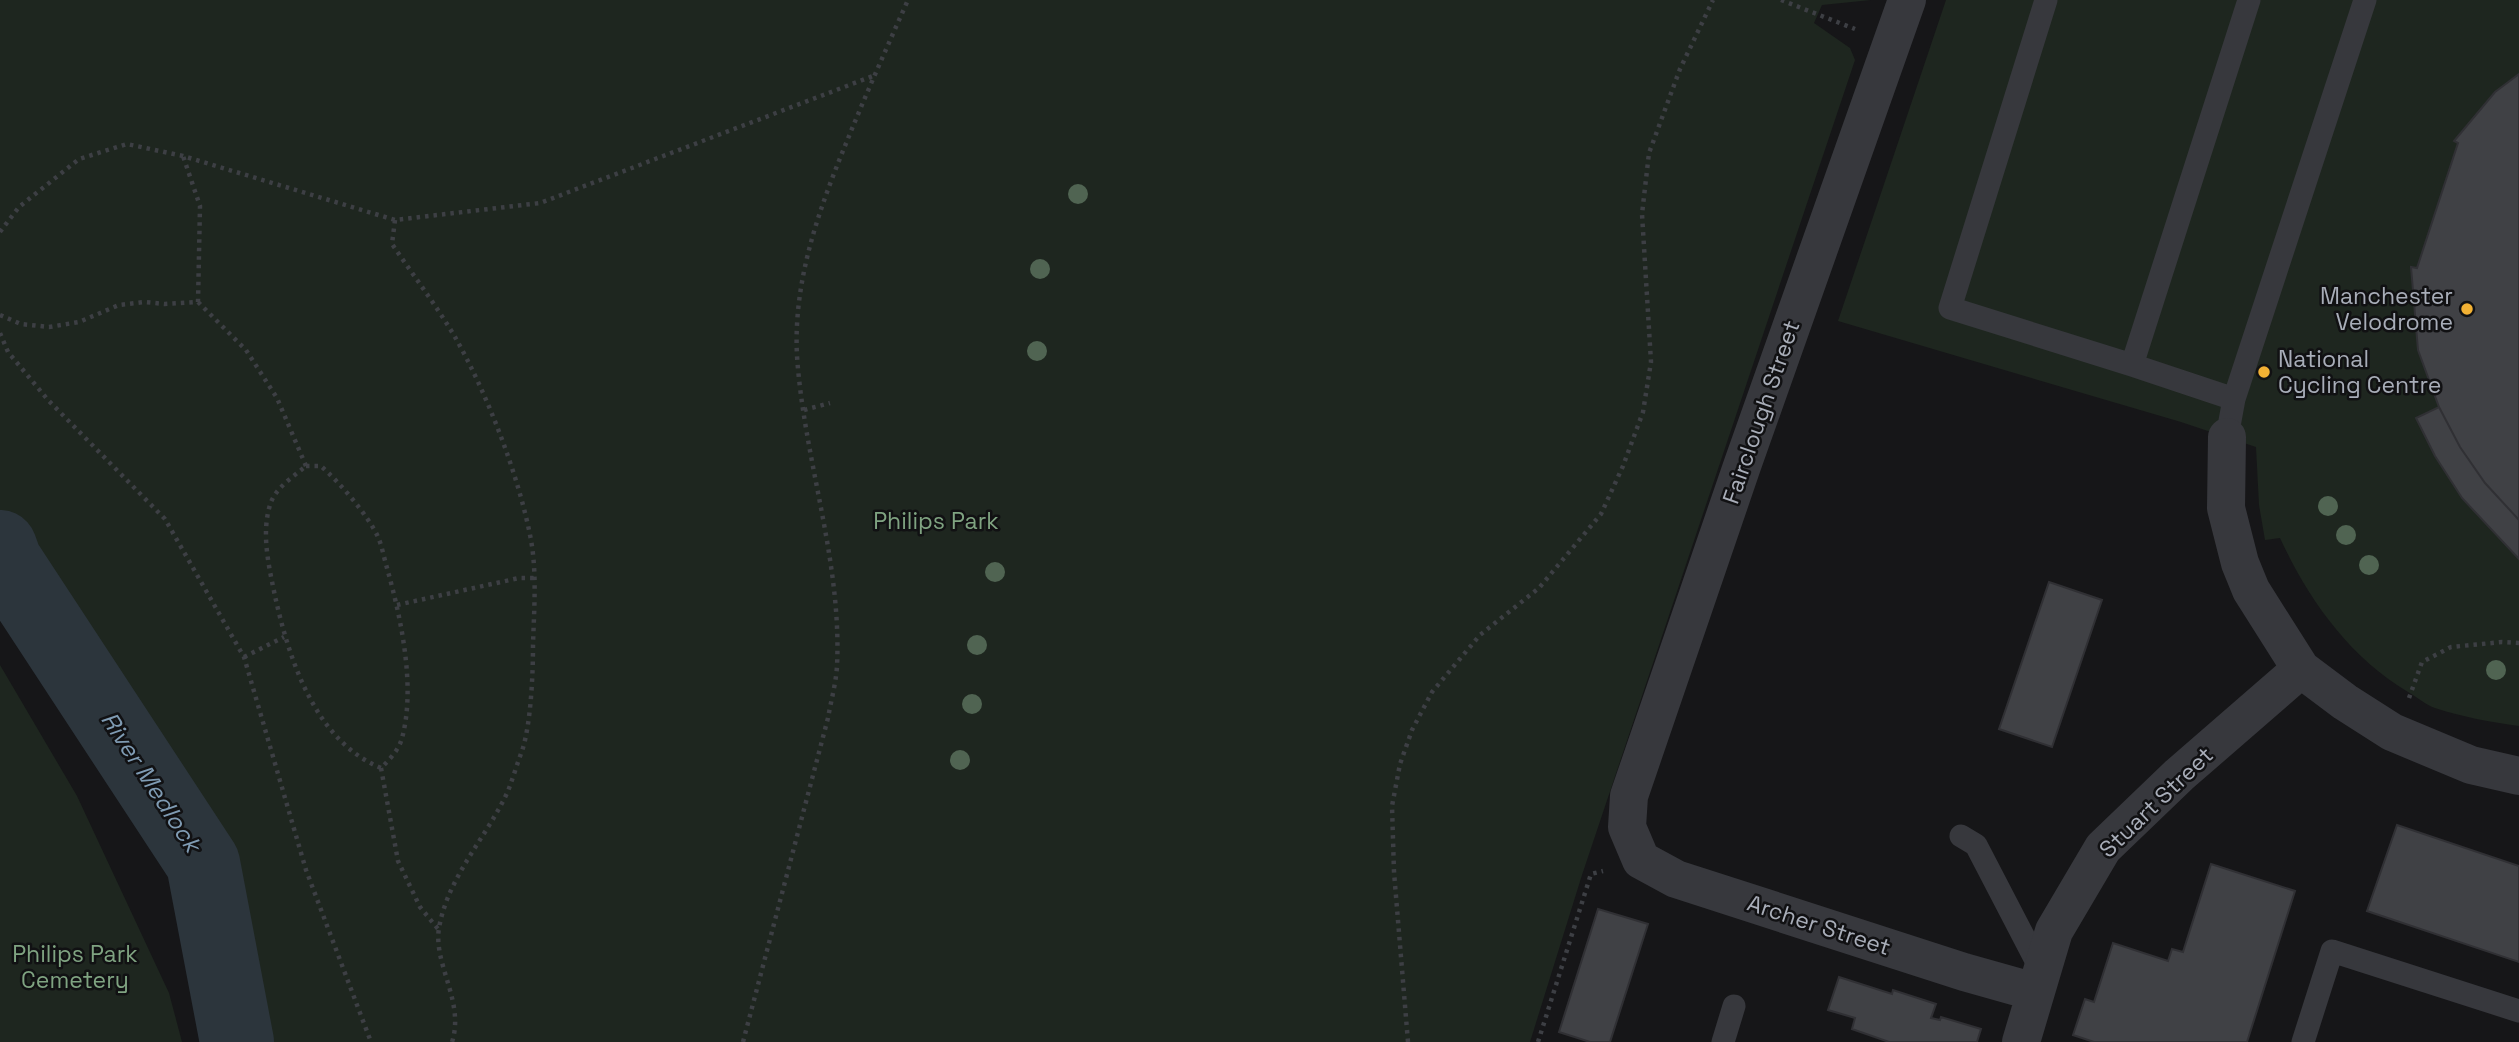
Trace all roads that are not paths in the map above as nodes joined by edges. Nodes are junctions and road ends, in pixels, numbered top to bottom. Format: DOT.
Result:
graph roads {
  1 [pos="1908,0"];
  2 [pos="2046,0"];
  3 [pos="2249,0"];
  4 [pos="2365,0"];
  5 [pos="2132,365"];
  6 [pos="2234,399"];
  7 [pos="2227,437"];
  8 [pos="2301,669"];
  9 [pos="2519,776"];
  10 [pos="1961,836"];
  11 [pos="1634,843"];
  12 [pos="2038,982"];
  13 [pos="1734,1006"];
  14 [pos="2519,1011"];
  15 [pos="1723,1042"];
  16 [pos="2021,1042"];
  17 [pos="2302,1042"];
  1 -- 11 [label="street, Fairclough Street"];
  2 -- 5 [label="lane"];
  3 -- 5 [label="lane"];
  4 -- 6 [label="lane"];
  5 -- 6 [label="lane"];
  6 -- 7 [label="lane"];
  7 -- 8 [label="street"];
  8 -- 9 [label="street"];
  8 -- 12 [label="street, Stuart Street"];
  10 -- 12 [label="lane"];
  11 -- 12 [label="street, Archer Street"];
  12 -- 16 [label="street, Stuart Street"];
  13 -- 15 [label="lane"];
  14 -- 17 [label="lane"];
}
